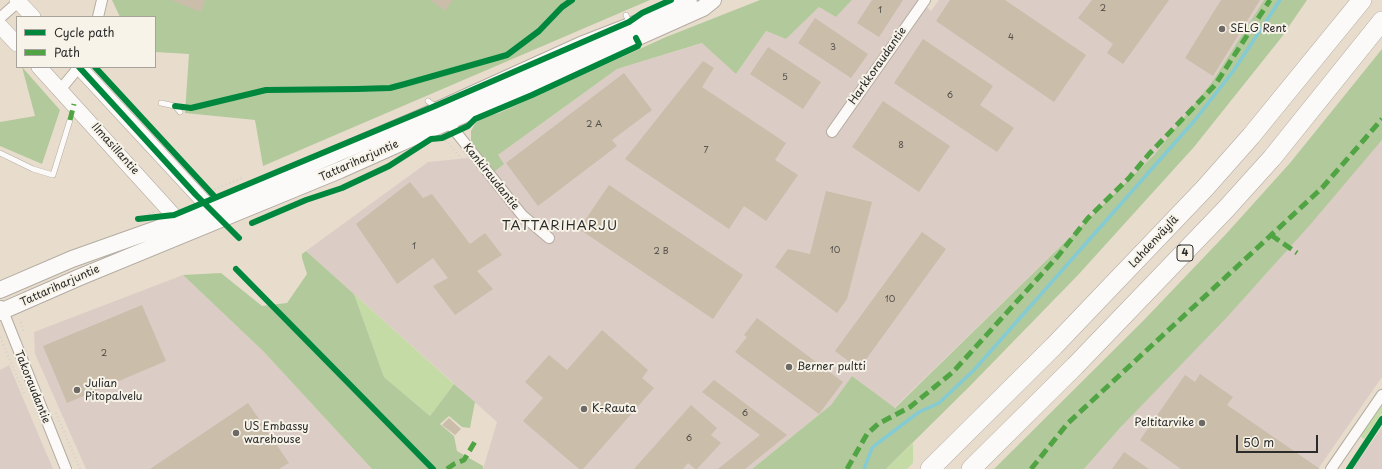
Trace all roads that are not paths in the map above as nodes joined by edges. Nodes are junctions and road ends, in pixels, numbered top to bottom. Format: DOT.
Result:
graph roads {
  1 [pos="102,0"];
  2 [pos="696,0"];
  3 [pos="713,0"];
  4 [pos="925,0"];
  5 [pos="1355,0"];
  6 [pos="1362,0"];
  7 [pos="18,1"];
  8 [pos="32,16"];
  9 [pos="98,16"];
  10 [pos="0,18"];
  11 [pos="1346,20"];
  12 [pos="1382,21"];
  13 [pos="0,26"];
  14 [pos="631,26"];
  15 [pos="16,43"];
  16 [pos="40,68"];
  17 [pos="78,68"];
  18 [pos="80,68"];
  19 [pos="60,90"];
  20 [pos="161,103"];
  21 [pos="180,112"];
  22 [pos="442,116"];
  23 [pos="70,120"];
  24 [pos="832,132"];
  25 [pos="0,153"];
  26 [pos="211,204"];
  27 [pos="177,219"];
  28 [pos="549,238"];
  29 [pos="0,290"];
  30 [pos="1,309"];
  31 [pos="1382,395"];
  32 [pos="66,469"];
  33 [pos="930,469"];
  34 [pos="971,469"];
  35 [pos="1331,469"];
  1 -- 9 [label="street"];
  2 -- 14 [label="main road, Tattariharjuntie"];
  3 -- 14 [label="main road, Tattariharjuntie"];
  4 -- 24 [label="street, Harkkoraudantie"];
  5 -- 11 [label="highway"];
  6 -- 11 [label="highway, Lahdenväylä"];
  7 -- 8 [label="main road"];
  7 -- 10 [label="street"];
  11 -- 33 [label="highway, Lahdenväylä"];
  12 -- 34 [label="highway, 4"];
  13 -- 15 [label="main road"];
  14 -- 22 [label="main road, Tattariharjuntie"];
  16 -- 19 [label="main road, Ilmasillantie"];
  17 -- 19 [label="street"];
  18 -- 26 [label="main road"];
  19 -- 27 [label="main road, Ilmasillantie"];
  20 -- 21 [label="lane"];
  22 -- 26 [label="main road, Tattariharjuntie"];
  22 -- 26 [label="main road, Tattariharjuntie"];
  22 -- 28 [label="street, Kankiraudantie"];
  23 -- 25 [label="lane"];
  26 -- 27 [label="main road, Tattariharjuntie"];
  27 -- 29 [label="main road, Tattariharjuntie"];
  27 -- 30 [label="main road, Tattariharjuntie"];
  30 -- 32 [label="street, Takoraudantie"];
  31 -- 35 [label="street"];
}
